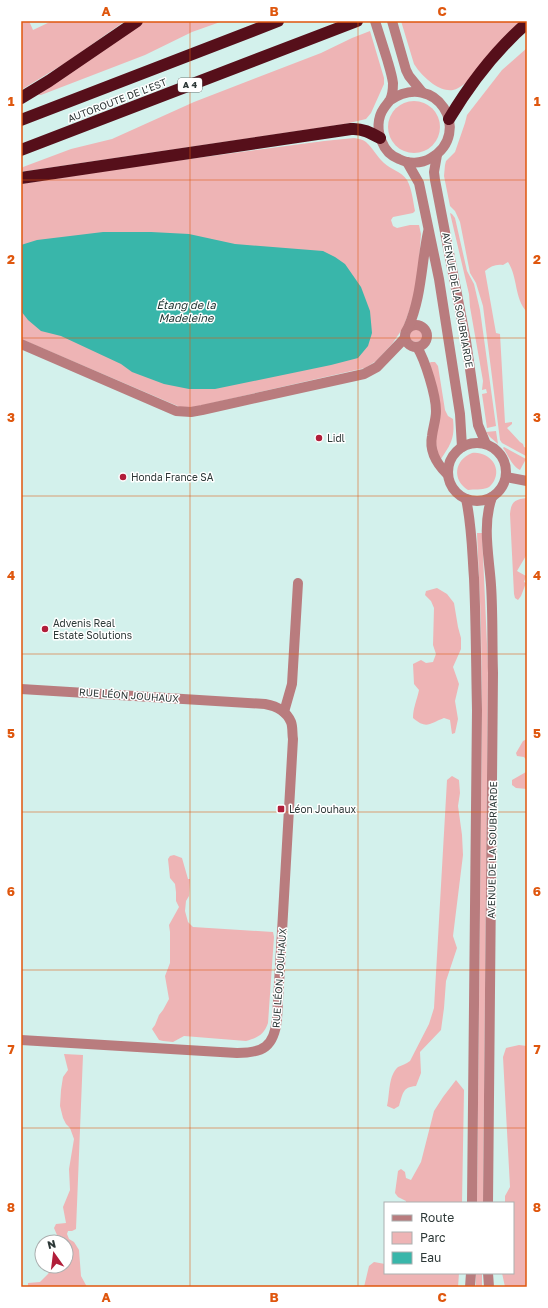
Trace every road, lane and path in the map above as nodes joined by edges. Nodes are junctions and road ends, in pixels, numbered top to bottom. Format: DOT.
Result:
graph roads {
  1 [pos="137,21"];
  2 [pos="278,21"];
  3 [pos="357,21"];
  4 [pos="393,22"];
  5 [pos="527,23"];
  6 [pos="377,25"];
  7 [pos="422,92"];
  8 [pos="21,98"];
  9 [pos="390,101"];
  10 [pos="449,119"];
  11 [pos="21,120"];
  12 [pos="380,138"];
  13 [pos="21,150"];
  14 [pos="437,155"];
  15 [pos="407,162"];
  16 [pos="21,178"];
  17 [pos="429,228"];
  18 [pos="407,333"];
  19 [pos="21,344"];
  20 [pos="417,347"];
  21 [pos="486,444"];
  22 [pos="462,447"];
  23 [pos="447,474"];
  24 [pos="506,477"];
  25 [pos="527,481"];
  26 [pos="492,497"];
  27 [pos="466,500"];
  28 [pos="298,583"];
  29 [pos="21,688"];
  30 [pos="284,712"];
  31 [pos="21,1040"];
  32 [pos="472,1202"];
  33 [pos="488,1202"];
  34 [pos="471,1274"];
  35 [pos="488,1274"];
  36 [pos="470,1287"];
  37 [pos="489,1287"];
  1 -- 8 [label="highway"];
  2 -- 11 [label="highway, AUTOROUTE DE L’EST"];
  3 -- 13 [label="highway, AUTOROUTE DE L’EST / A 4"];
  4 -- 7 [label="street"];
  5 -- 10 [label="highway"];
  6 -- 9 [label="street"];
  7 -- 9 [label="street"];
  7 -- 10 [label="street"];
  9 -- 12 [label="street"];
  10 -- 14 [label="street"];
  12 -- 15 [label="street"];
  12 -- 16 [label="highway"];
  14 -- 15 [label="street"];
  14 -- 21 [label="street, AVENUE DE LA SOUBRIARDE"];
  15 -- 17 [label="street, AVENUE DE LA SOUBRIARDE"];
  17 -- 18 [label="street, AVENUE DE LA SOUBRIARDE"];
  17 -- 22 [label="street, AVENUE DE LA SOUBRIARDE"];
  18 -- 19 [label="street"];
  18 -- 20 [label="street"];
  18 -- 20 [label="street"];
  20 -- 23 [label="street"];
  21 -- 22 [label="street"];
  21 -- 24 [label="street"];
  22 -- 23 [label="street"];
  23 -- 27 [label="street"];
  24 -- 25 [label="street"];
  24 -- 26 [label="street"];
  26 -- 27 [label="street"];
  26 -- 33 [label="street, AVENUE DE LA SOUBRIARDE"];
  27 -- 32 [label="street, AVENUE DE LA SOUBRIARDE"];
  28 -- 30 [label="street"];
  29 -- 30 [label="street, RUE LÉON JOUHAUX"];
  30 -- 31 [label="street, RUE LÉON JOUHAUX"];
  34 -- 36 [label="street"];
  35 -- 37 [label="street"];
}
